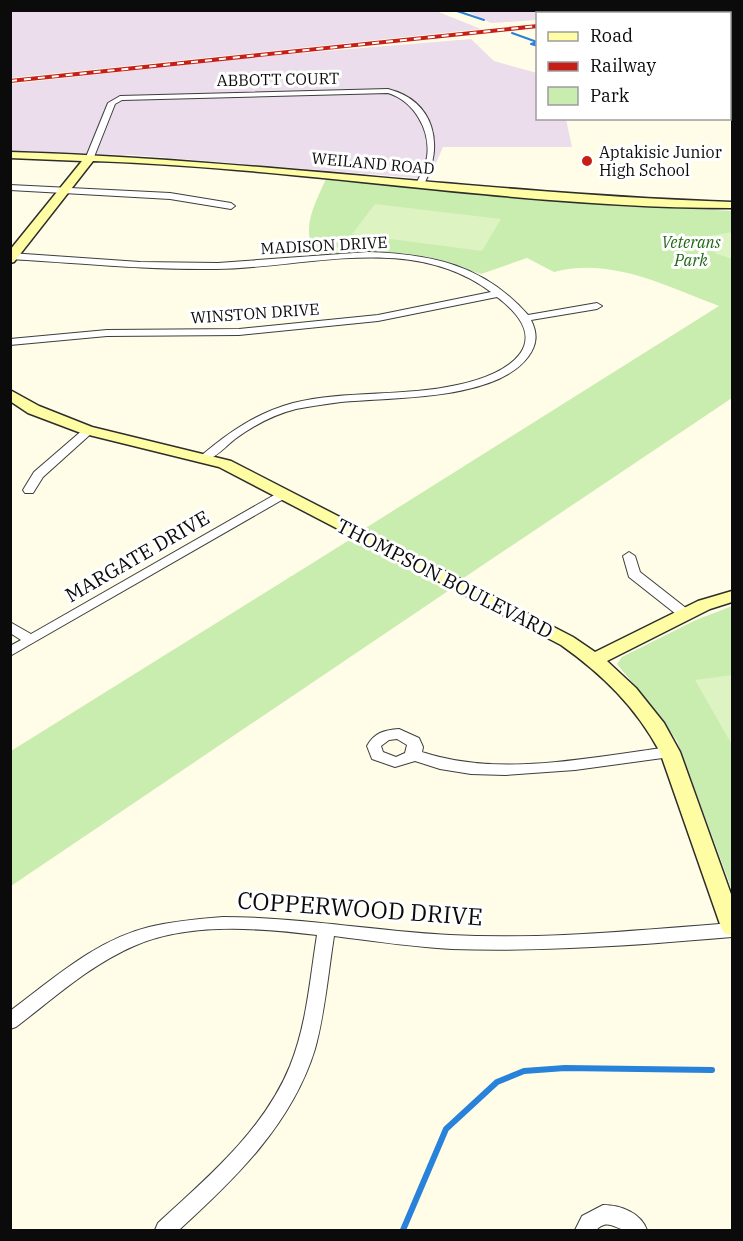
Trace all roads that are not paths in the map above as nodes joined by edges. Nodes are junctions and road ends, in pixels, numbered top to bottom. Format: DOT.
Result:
graph roads {
  1 [pos="10,155"];
  2 [pos="90,157"];
  3 [pos="420,184"];
  4 [pos="10,187"];
  5 [pos="64,189"];
  6 [pos="732,205"];
  7 [pos="231,206"];
  8 [pos="11,257"];
  9 [pos="500,293"];
  10 [pos="597,306"];
  11 [pos="525,318"];
  12 [pos="10,342"];
  13 [pos="10,394"];
  14 [pos="89,430"];
  15 [pos="206,457"];
  16 [pos="28,490"];
  17 [pos="283,494"];
  18 [pos="629,556"];
  19 [pos="732,596"];
  20 [pos="686,615"];
  21 [pos="10,626"];
  22 [pos="31,640"];
  23 [pos="10,652"];
  24 [pos="594,660"];
  25 [pos="670,752"];
  26 [pos="413,755"];
  27 [pos="732,928"];
  28 [pos="326,930"];
  29 [pos="10,1022"];
  30 [pos="165,1230"];
  31 [pos="585,1230"];
  32 [pos="637,1230"];
  1 -- 2 [label="street, WEILAND ROAD"];
  2 -- 3 [label="street, WEILAND ROAD"];
  2 -- 3 [label="street, ABBOTT COURT"];
  2 -- 5 [label="street"];
  3 -- 6 [label="street, WEILAND ROAD"];
  4 -- 5 [label="street"];
  5 -- 7 [label="street"];
  5 -- 8 [label="street"];
  8 -- 9 [label="street, MADISON DRIVE"];
  9 -- 11 [label="street, MADISON DRIVE"];
  9 -- 12 [label="street, WINSTON DRIVE"];
  10 -- 11 [label="street"];
  11 -- 15 [label="street"];
  13 -- 14 [label="street, THOMPSON BOULEVARD"];
  14 -- 15 [label="street, THOMPSON BOULEVARD"];
  14 -- 16 [label="street"];
  15 -- 17 [label="street, THOMPSON BOULEVARD"];
  17 -- 22 [label="street, MARGATE DRIVE"];
  17 -- 24 [label="street, THOMPSON BOULEVARD"];
  18 -- 20 [label="street"];
  19 -- 20 [label="street"];
  20 -- 24 [label="street"];
  21 -- 22 [label="street"];
  22 -- 23 [label="street, MARGATE DRIVE"];
  24 -- 25 [label="street, THOMPSON BOULEVARD"];
  25 -- 26 [label="street"];
  25 -- 27 [label="street, THOMPSON BOULEVARD"];
  27 -- 28 [label="street, COPPERWOOD DRIVE"];
  28 -- 29 [label="street, COPPERWOOD DRIVE"];
  28 -- 30 [label="street"];
  31 -- 32 [label="street"];
}
